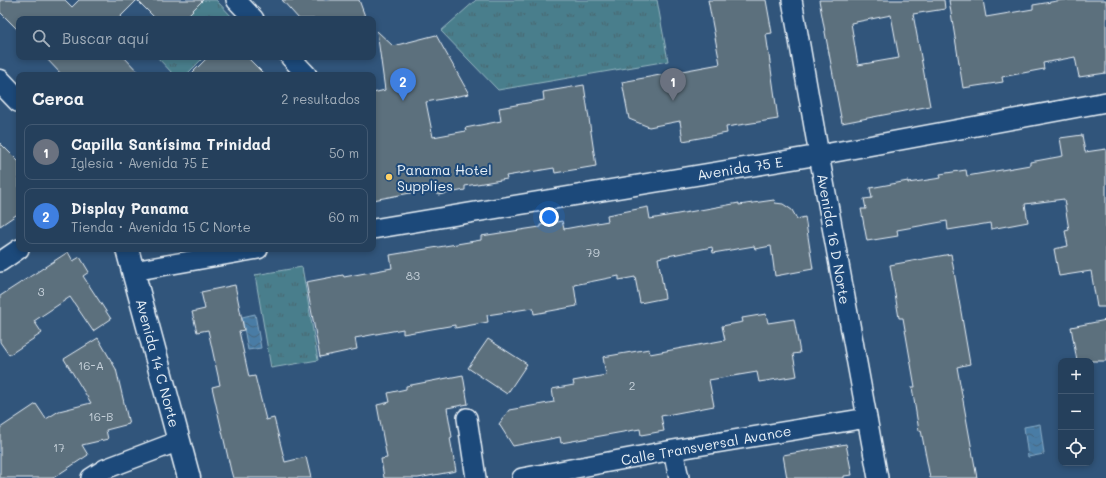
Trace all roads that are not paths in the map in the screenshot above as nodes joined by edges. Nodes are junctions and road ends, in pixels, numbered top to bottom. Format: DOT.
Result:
graph roads {
  1 [pos="236,0"];
  2 [pos="792,0"];
  3 [pos="251,16"];
  4 [pos="293,60"];
  5 [pos="304,72"];
  6 [pos="0,82"];
  7 [pos="16,98"];
  8 [pos="1106,102"];
  9 [pos="819,155"];
  10 [pos="376,229"];
  11 [pos="16,251"];
  12 [pos="128,252"];
  13 [pos="241,252"];
  14 [pos="0,262"];
  15 [pos="133,271"];
  16 [pos="466,418"];
  17 [pos="867,418"];
  18 [pos="179,441"];
  19 [pos="673,450"];
  20 [pos="91,478"];
  21 [pos="189,478"];
  22 [pos="476,478"];
  23 [pos="522,478"];
  24 [pos="679,478"];
  25 [pos="878,478"];
  1 -- 3 [label="street"];
  2 -- 9 [label="street, Avenida 16 D Norte"];
  4 -- 5 [label="street"];
  6 -- 7 [label="street"];
  8 -- 9 [label="street, Avenida 75 E"];
  9 -- 10 [label="street, Avenida 75 E"];
  9 -- 17 [label="street, Avenida 16 D Norte"];
  11 -- 14 [label="street"];
  12 -- 15 [label="street, Avenida 14 C Norte"];
  13 -- 15 [label="street"];
  15 -- 18 [label="street, Avenida 14 C Norte"];
  16 -- 22 [label="street"];
  17 -- 19 [label="street, Calle Transversal Avance"];
  17 -- 25 [label="street, Avenida 16 D Norte"];
  18 -- 20 [label="street"];
  18 -- 21 [label="street, Avenida 14 C Norte"];
  19 -- 23 [label="street, Calle Transversal Avance"];
  19 -- 24 [label="street"];
}
